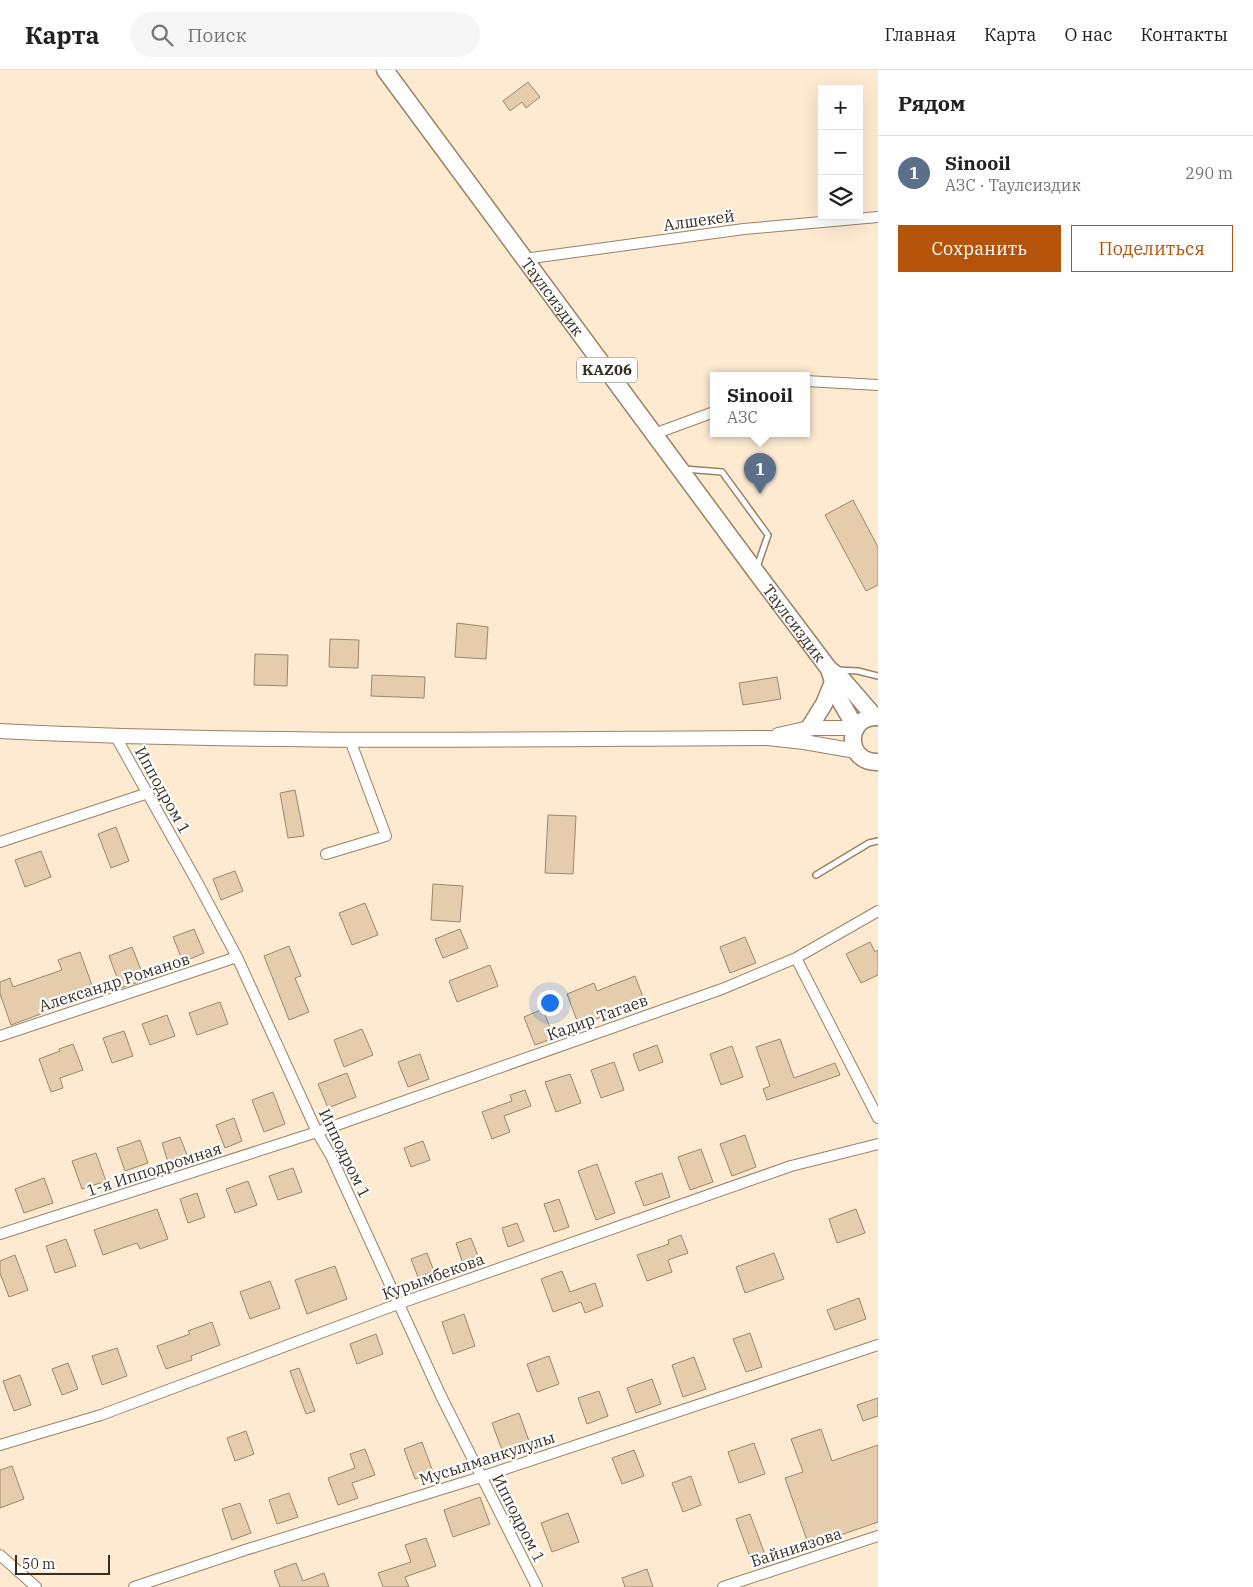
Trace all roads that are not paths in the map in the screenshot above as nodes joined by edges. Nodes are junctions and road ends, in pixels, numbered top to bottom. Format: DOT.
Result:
graph roads {
  1 [pos="385,70"];
  2 [pos="878,217"];
  3 [pos="524,259"];
  4 [pos="810,381"];
  5 [pos="878,385"];
  6 [pos="710,413"];
  7 [pos="654,434"];
  8 [pos="680,469"];
  9 [pos="756,572"];
  10 [pos="831,676"];
  11 [pos="878,676"];
  12 [pos="877,717"];
  13 [pos="809,728"];
  14 [pos="856,728"];
  15 [pos="0,731"];
  16 [pos="116,737"];
  17 [pos="768,738"];
  18 [pos="350,740"];
  19 [pos="856,751"];
  20 [pos="877,763"];
  21 [pos="148,793"];
  22 [pos="878,841"];
  23 [pos="0,842"];
  24 [pos="326,854"];
  25 [pos="816,875"];
  26 [pos="878,911"];
  27 [pos="237,957"];
  28 [pos="796,958"];
  29 [pos="0,1036"];
  30 [pos="878,1118"];
  31 [pos="317,1132"];
  32 [pos="878,1144"];
  33 [pos="0,1234"];
  34 [pos="398,1304"];
  35 [pos="878,1345"];
  36 [pos="0,1445"];
  37 [pos="481,1477"];
  38 [pos="878,1536"];
  39 [pos="0,1555"];
  40 [pos="36,1587"];
  41 [pos="134,1587"];
  42 [pos="537,1587"];
  43 [pos="723,1587"];
  1 -- 3 [label="main road, Таулсиздик / KAZ06"];
  2 -- 3 [label="street, Алшекей"];
  3 -- 7 [label="main road, Таулсиздик / KAZ06"];
  4 -- 5 [label="street"];
  6 -- 7 [label="street"];
  7 -- 8 [label="main road, Таулсиздик / KAZ06"];
  8 -- 9 [label="main road, Таулсиздик / KAZ06"];
  8 -- 9 [label="lane"];
  9 -- 10 [label="main road, Таулсиздик / KAZ06"];
  10 -- 11 [label="lane"];
  10 -- 12 [label="main road, Таулсиздик / KAZ06"];
  10 -- 13 [label="main road"];
  10 -- 14 [label="main road, Таулсиздик / KAZ06"];
  12 -- 14 [label="main road"];
  13 -- 14 [label="main road"];
  13 -- 17 [label="main road"];
  14 -- 19 [label="main road"];
  15 -- 16 [label="main road"];
  16 -- 18 [label="main road"];
  16 -- 21 [label="street, Ипподром 1"];
  17 -- 18 [label="main road"];
  17 -- 19 [label="main road"];
  18 -- 24 [label="street"];
  19 -- 20 [label="main road"];
  21 -- 23 [label="street"];
  21 -- 27 [label="street, Ипподром 1"];
  22 -- 25 [label="lane"];
  26 -- 28 [label="street, Кадир Тагаев"];
  27 -- 29 [label="street, Александр Романов"];
  27 -- 31 [label="street, Ипподром 1"];
  28 -- 30 [label="street"];
  28 -- 31 [label="street, Кадир Тагаев"];
  31 -- 33 [label="street, 1-я Ипподромная"];
  31 -- 34 [label="street, Ипподром 1"];
  32 -- 34 [label="street, Курымбекова"];
  34 -- 36 [label="street, Курымбекова"];
  34 -- 37 [label="street, Ипподром 1"];
  35 -- 37 [label="street, Мусылманкулулы"];
  37 -- 41 [label="street, Мусылманкулулы"];
  37 -- 42 [label="street, Ипподром 1"];
  38 -- 43 [label="street, Байниязова"];
  39 -- 40 [label="street"];
}
